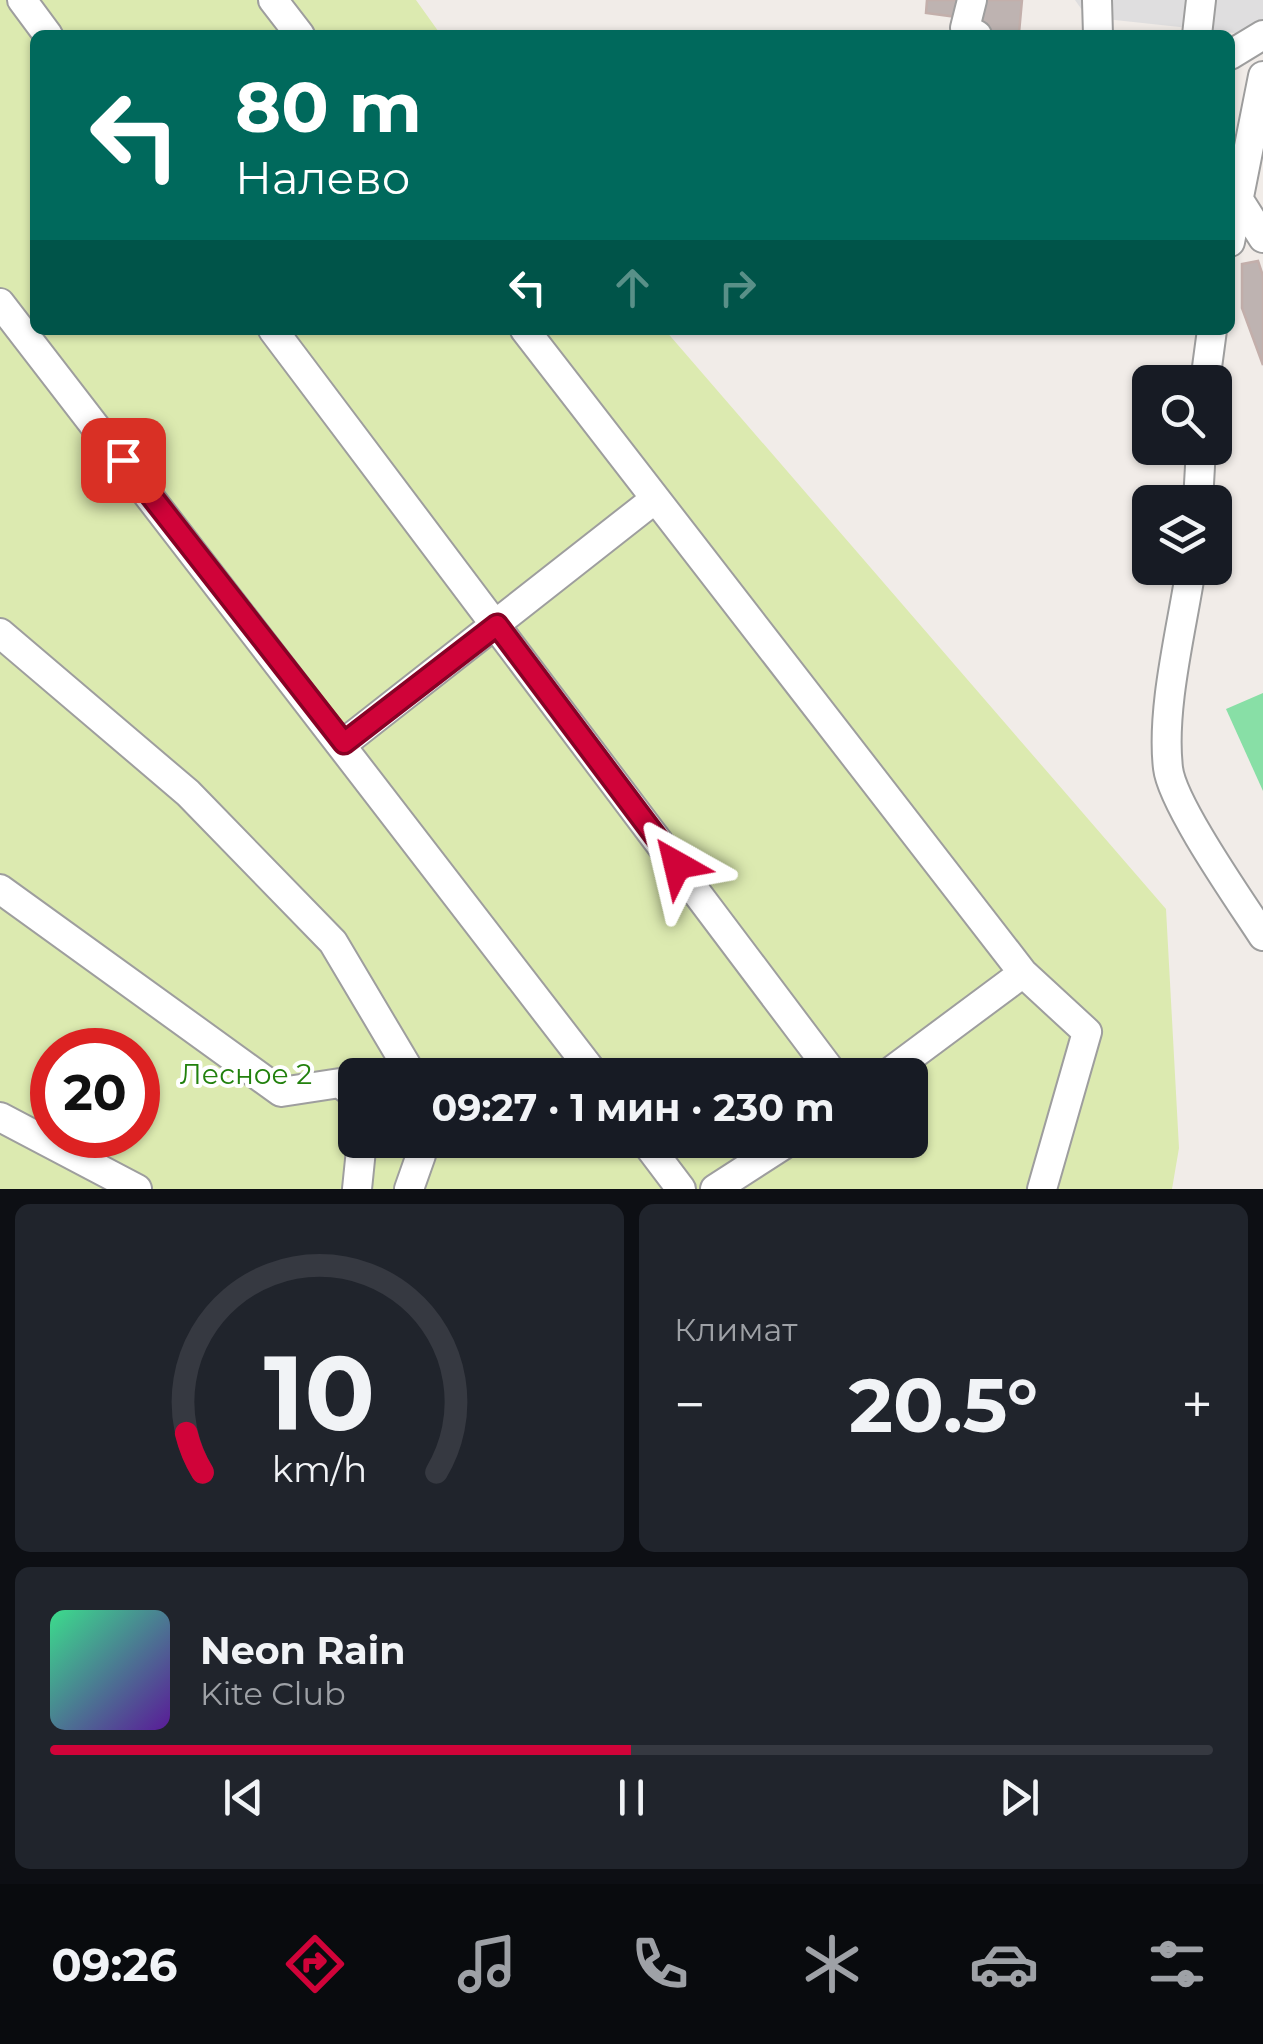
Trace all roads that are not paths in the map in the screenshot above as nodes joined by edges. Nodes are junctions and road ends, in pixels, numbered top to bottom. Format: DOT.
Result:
graph roads {
  1 [pos="22,0"];
  2 [pos="273,0"];
  3 [pos="972,0"];
  4 [pos="1098,0"];
  5 [pos="1201,0"];
  6 [pos="44,30"];
  7 [pos="296,30"];
  8 [pos="969,30"];
  9 [pos="1098,30"];
  10 [pos="1198,30"];
  11 [pos="1263,35"];
  12 [pos="1235,52"];
  13 [pos="1263,76"];
  14 [pos="1238,200"];
  15 [pos="1235,216"];
  16 [pos="1263,238"];
  17 [pos="0,302"];
  18 [pos="277,335"];
  19 [pos="529,335"];
  20 [pos="1211,335"];
  21 [pos="1207,365"];
  22 [pos="654,499"];
  23 [pos="1189,585"];
  24 [pos="497,625"];
  25 [pos="0,632"];
  26 [pos="344,743"];
  27 [pos="0,889"];
  28 [pos="1263,936"];
  29 [pos="1023,973"];
  30 [pos="402,1058"];
  31 [pos="581,1058"];
  32 [pos="821,1058"];
  33 [pos="909,1058"];
  34 [pos="338,1082"];
  35 [pos="0,1117"];
  36 [pos="360,1158"];
  37 [pos="416,1158"];
  38 [pos="658,1158"];
  39 [pos="763,1158"];
  40 [pos="136,1189"];
  41 [pos="357,1189"];
  42 [pos="410,1189"];
  43 [pos="681,1189"];
  44 [pos="716,1189"];
  45 [pos="1042,1189"];
  1 -- 6 [label="lane"];
  2 -- 7 [label="lane"];
  3 -- 8 [label="lane"];
  4 -- 9 [label="lane"];
  5 -- 10 [label="lane"];
  11 -- 12 [label="lane"];
  13 -- 14 [label="lane"];
  14 -- 15 [label="lane"];
  14 -- 16 [label="lane"];
  17 -- 26 [label="lane"];
  18 -- 24 [label="lane"];
  19 -- 22 [label="lane"];
  20 -- 21 [label="lane"];
  22 -- 24 [label="lane"];
  22 -- 29 [label="lane"];
  23 -- 28 [label="lane"];
  24 -- 26 [label="lane"];
  24 -- 32 [label="lane"];
  25 -- 30 [label="lane"];
  26 -- 31 [label="lane"];
  27 -- 34 [label="lane"];
  29 -- 33 [label="lane"];
  29 -- 45 [label="lane"];
  35 -- 40 [label="lane"];
  36 -- 41 [label="lane"];
  37 -- 42 [label="lane"];
  38 -- 43 [label="lane"];
  39 -- 44 [label="lane"];
}
